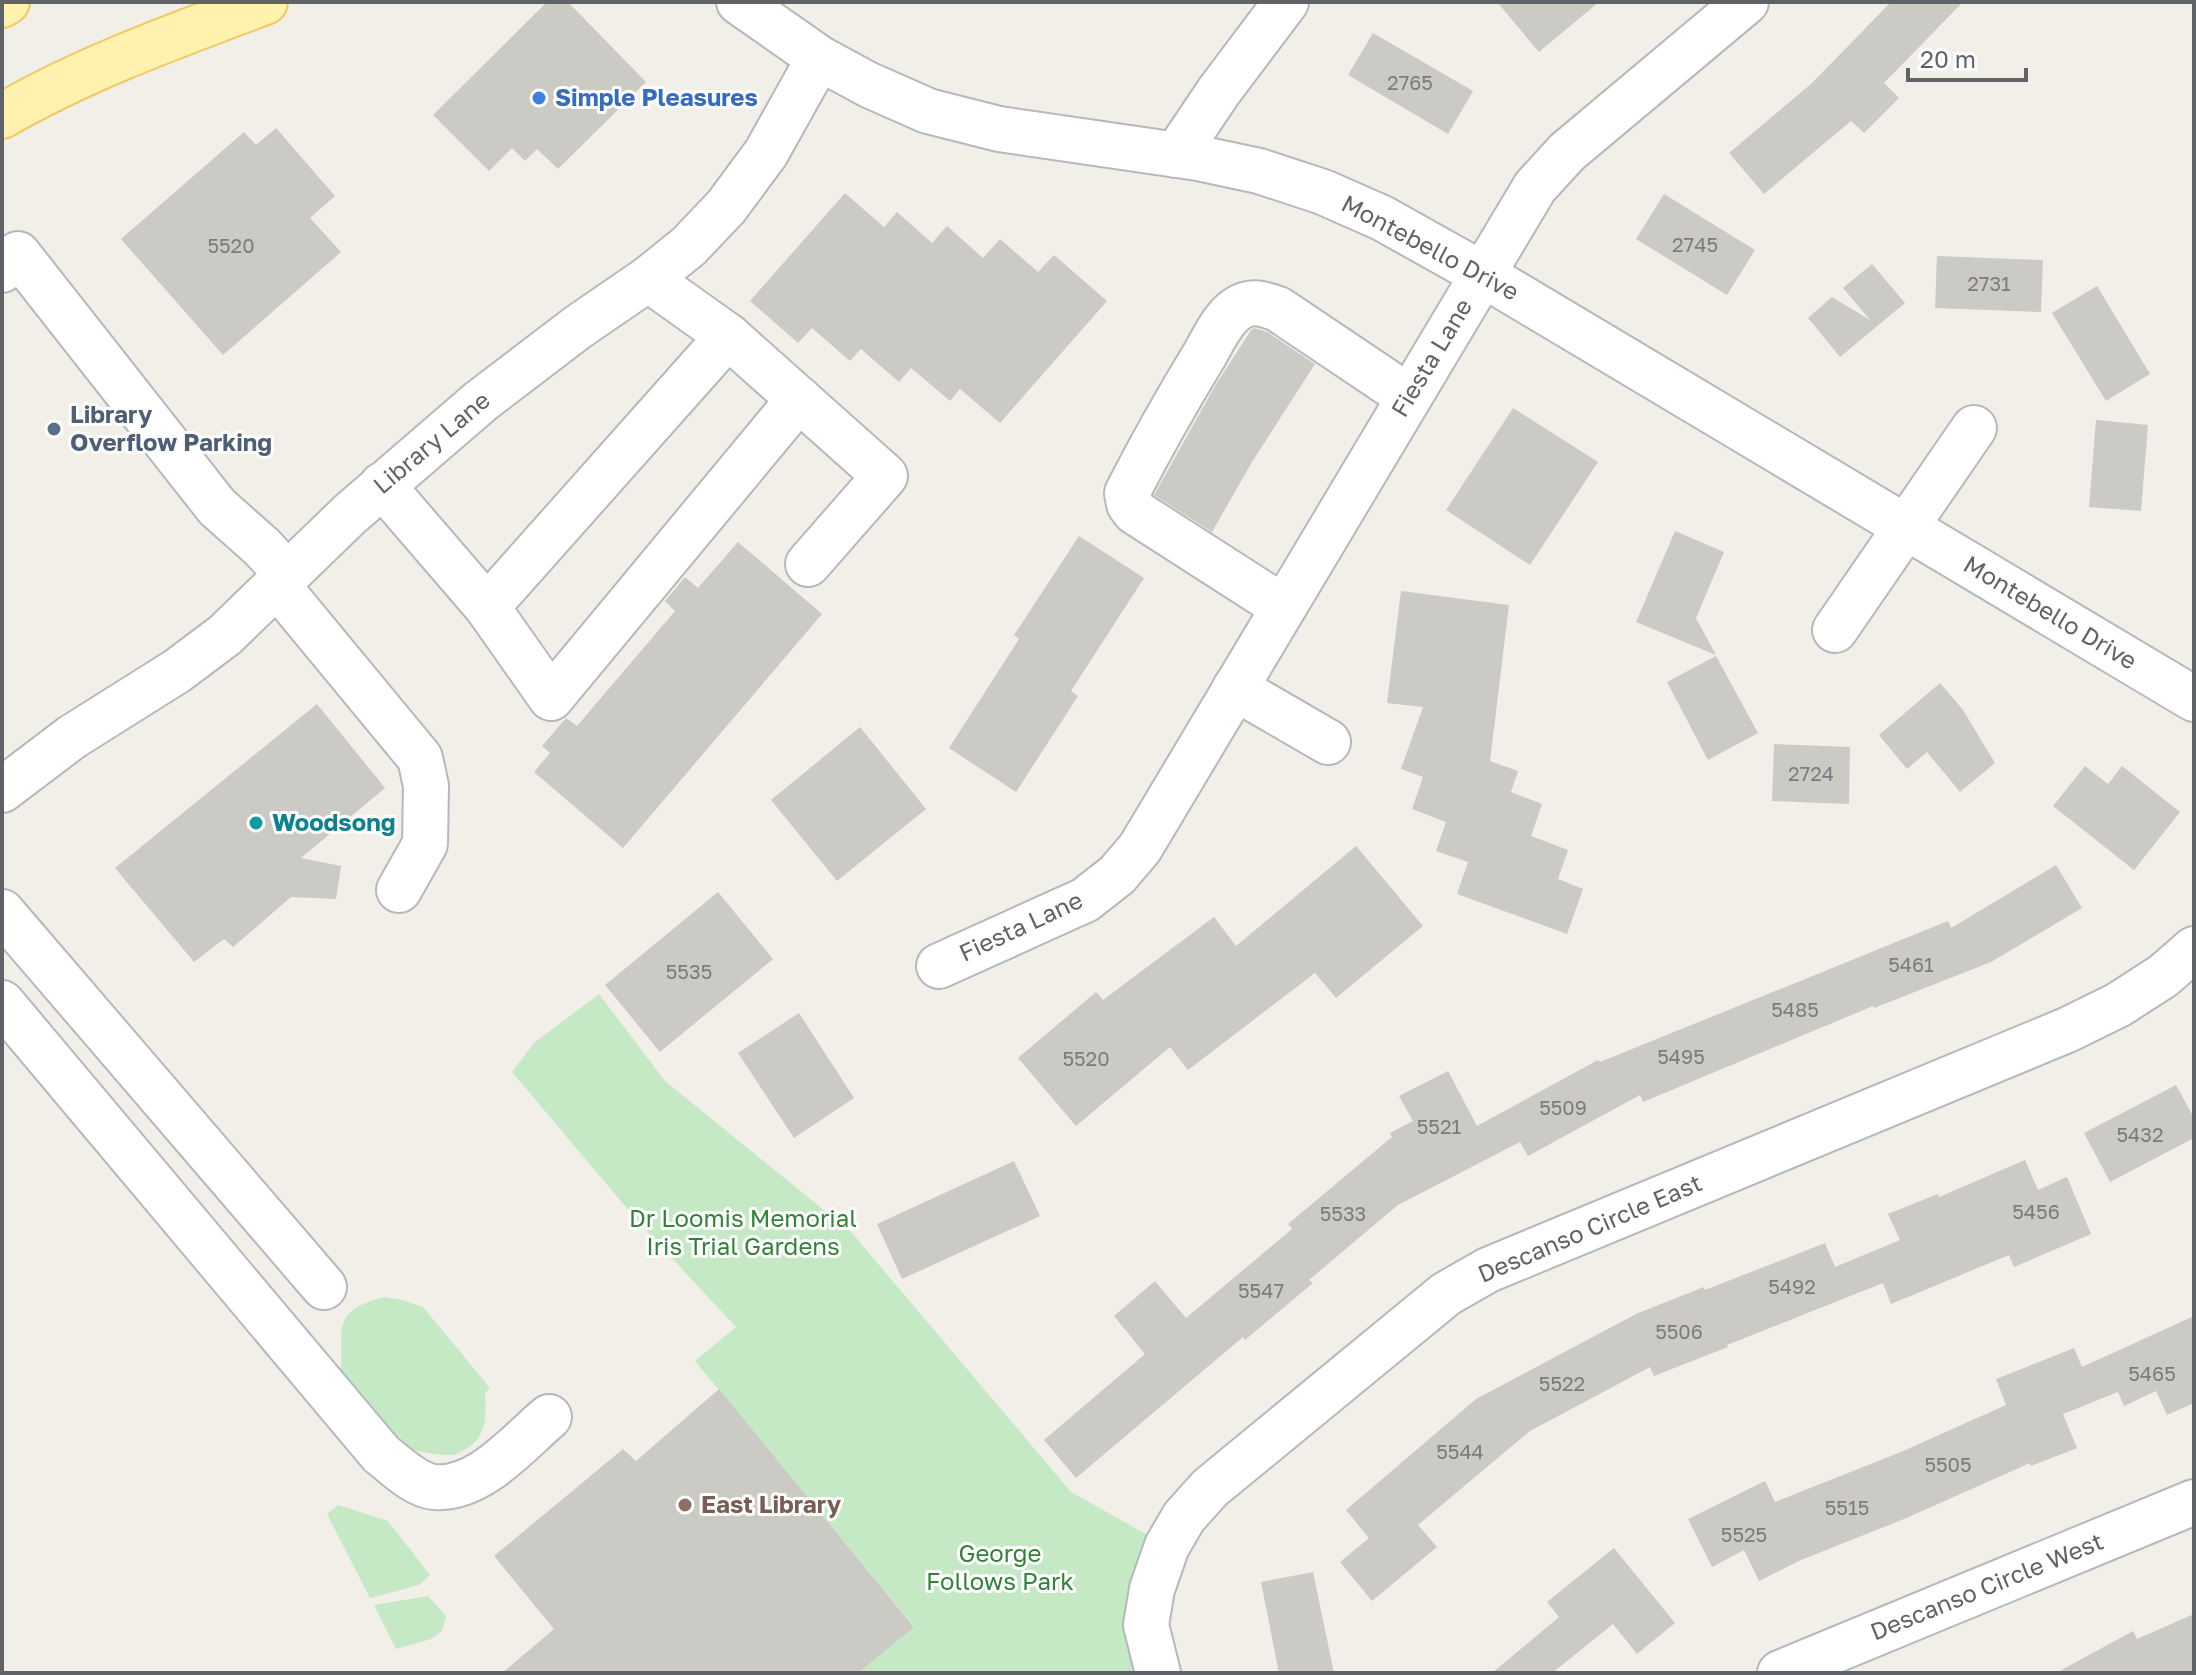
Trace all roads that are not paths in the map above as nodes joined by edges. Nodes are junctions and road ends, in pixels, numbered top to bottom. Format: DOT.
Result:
graph roads {
  1 [pos="7,2"];
  2 [pos="265,2"];
  3 [pos="739,2"];
  4 [pos="1286,2"];
  5 [pos="1746,2"];
  6 [pos="2,5"];
  7 [pos="819,58"];
  8 [pos="2,116"];
  9 [pos="1176,155"];
  10 [pos="2,270"];
  11 [pos="1482,274"];
  12 [pos="648,279"];
  13 [pos="728,336"];
  14 [pos="1409,397"];
  15 [pos="799,399"];
  16 [pos="1974,428"];
  17 [pos="382,485"];
  18 [pos="1906,527"];
  19 [pos="808,564"];
  20 [pos="282,580"];
  21 [pos="487,607"];
  22 [pos="1283,607"];
  23 [pos="1835,630"];
  24 [pos="1235,688"];
  25 [pos="2194,699"];
  26 [pos="1328,742"];
  27 [pos="2,790"];
  28 [pos="399,890"];
  29 [pos="2,912"];
  30 [pos="2194,949"];
  31 [pos="939,966"];
  32 [pos="2,1003"];
  33 [pos="324,1287"];
  34 [pos="549,1417"];
  35 [pos="2194,1502"];
  36 [pos="1158,1673"];
  37 [pos="1780,1673"];
  1 -- 6 [label="main road"];
  2 -- 8 [label="main road"];
  3 -- 7 [label="street, Montebello Drive"];
  4 -- 9 [label="street"];
  5 -- 11 [label="street, Fiesta Lane"];
  7 -- 9 [label="street, Montebello Drive"];
  7 -- 12 [label="street, Library Lane"];
  9 -- 11 [label="street, Montebello Drive"];
  10 -- 20 [label="street"];
  11 -- 14 [label="street, Fiesta Lane"];
  11 -- 18 [label="street, Montebello Drive"];
  12 -- 13 [label="street"];
  12 -- 17 [label="street, Library Lane"];
  13 -- 15 [label="street"];
  13 -- 21 [label="street"];
  14 -- 22 [label="street, Fiesta Lane"];
  14 -- 22 [label="street"];
  15 -- 19 [label="street"];
  15 -- 21 [label="street"];
  16 -- 18 [label="street"];
  17 -- 20 [label="street, Library Lane"];
  17 -- 21 [label="street"];
  18 -- 23 [label="street"];
  18 -- 25 [label="street, Montebello Drive"];
  20 -- 27 [label="street, Library Lane"];
  20 -- 28 [label="street"];
  22 -- 24 [label="street, Fiesta Lane"];
  24 -- 26 [label="street"];
  24 -- 31 [label="street, Fiesta Lane"];
  29 -- 33 [label="street"];
  30 -- 36 [label="street, Descanso Circle East"];
  32 -- 34 [label="street"];
  35 -- 37 [label="street, Descanso Circle West"];
}
